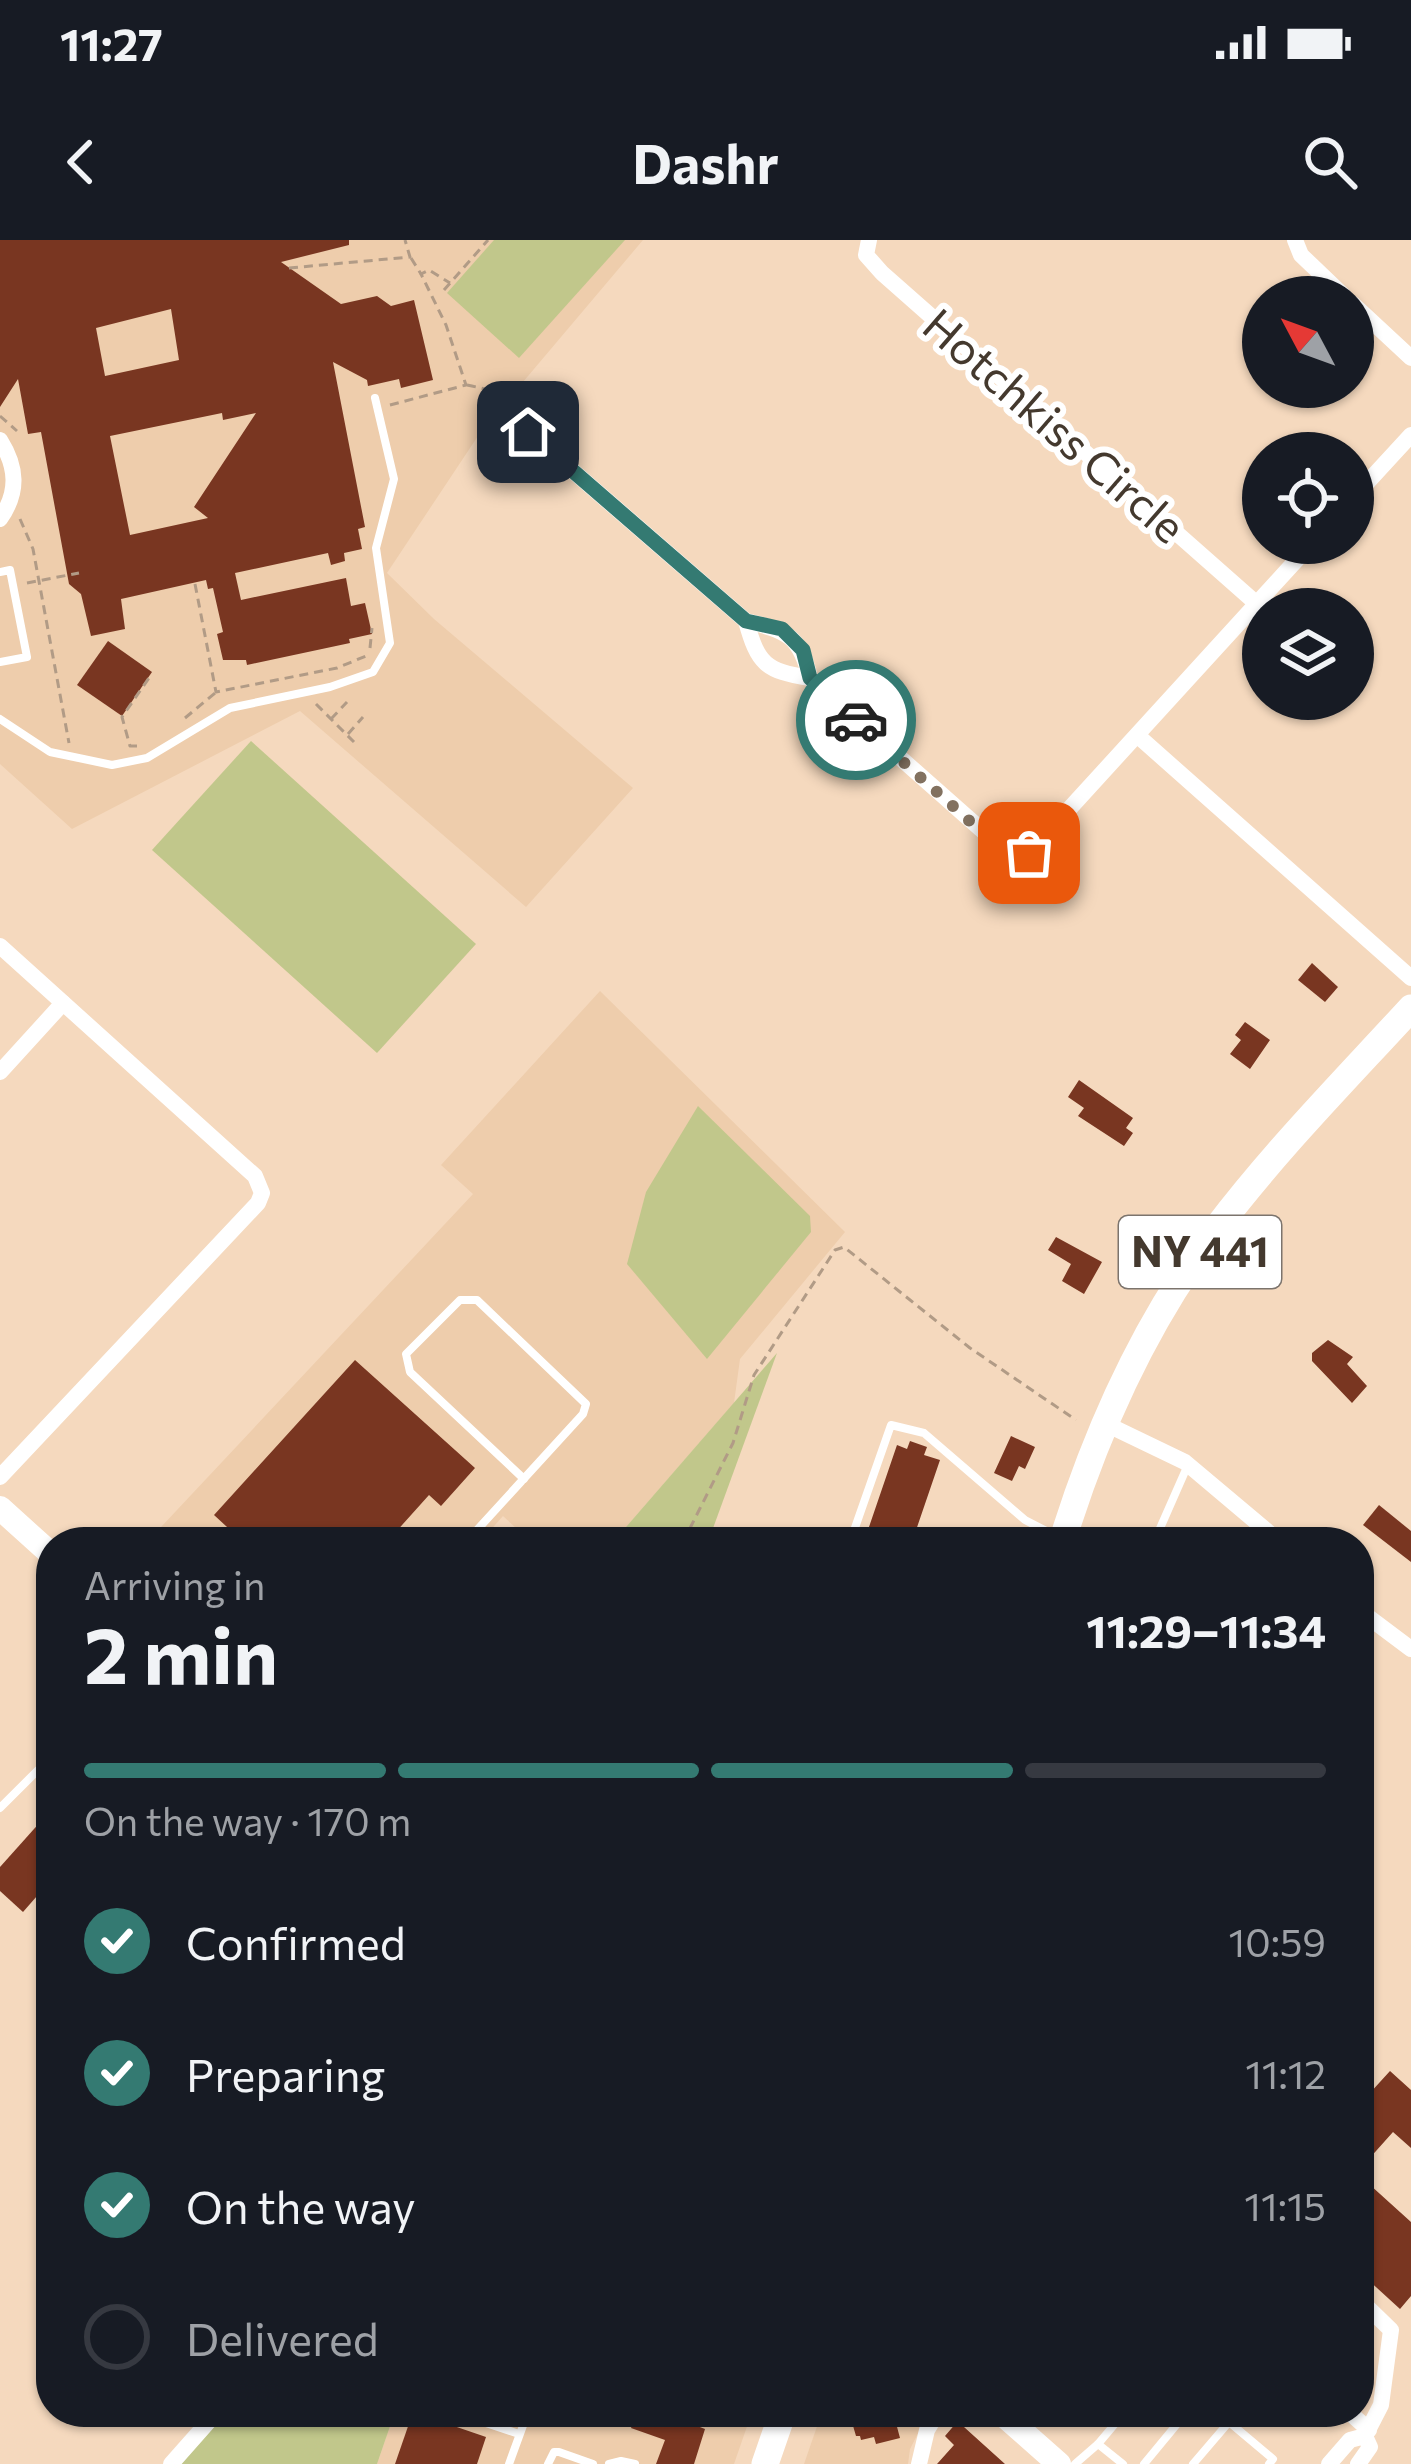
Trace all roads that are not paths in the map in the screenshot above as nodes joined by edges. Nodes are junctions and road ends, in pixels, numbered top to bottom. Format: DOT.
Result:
graph roads {
  1 [pos="869,240"];
  2 [pos="1295,240"];
  3 [pos="1323,276"];
  4 [pos="1374,324"];
  5 [pos="1411,358"];
  6 [pos="376,403"];
  7 [pos="528,432"];
  8 [pos="1411,435"];
  9 [pos="0,440"];
  10 [pos="1374,475"];
  11 [pos="10,518"];
  12 [pos="1293,564"];
  13 [pos="0,572"];
  14 [pos="1271,588"];
  15 [pos="1242,592"];
  16 [pos="1242,620"];
  17 [pos="746,621"];
  18 [pos="0,662"];
  19 [pos="810,678"];
  20 [pos="0,718"];
  21 [pos="1138,736"];
  22 [pos="0,946"];
  23 [pos="1411,978"];
  24 [pos="63,1004"];
  25 [pos="1411,1008"];
  26 [pos="0,1072"];
  27 [pos="1106,1424"];
  28 [pos="1188,1465"];
  29 [pos="0,1477"];
  30 [pos="524,1479"];
  31 [pos="0,1508"];
  32 [pos="480,1527"];
  33 [pos="855,1527"];
  34 [pos="1037,1527"];
  35 [pos="1067,1527"];
  36 [pos="1161,1527"];
  37 [pos="1262,1527"];
  38 [pos="36,1540"];
  39 [pos="1374,1621"];
  40 [pos="1411,1649"];
  41 [pos="36,1771"];
  42 [pos="0,1808"];
  43 [pos="1374,2314"];
  44 [pos="1374,2419"];
  45 [pos="204,2427"];
  46 [pos="498,2427"];
  47 [pos="522,2427"];
  48 [pos="778,2427"];
  49 [pos="930,2427"];
  50 [pos="1023,2427"];
  51 [pos="1112,2427"];
  52 [pos="1175,2427"];
  53 [pos="1225,2427"];
  54 [pos="1235,2427"];
  55 [pos="1362,2427"];
  56 [pos="1370,2427"];
  57 [pos="1367,2433"];
  58 [pos="519,2434"];
  59 [pos="1098,2444"];
  60 [pos="171,2464"];
  61 [pos="509,2464"];
  62 [pos="548,2464"];
  63 [pos="593,2464"];
  64 [pos="609,2464"];
  65 [pos="635,2464"];
  66 [pos="765,2464"];
  67 [pos="919,2464"];
  68 [pos="1059,2464"];
  69 [pos="1075,2464"];
  70 [pos="1123,2464"];
  71 [pos="1144,2464"];
  72 [pos="1193,2464"];
  73 [pos="1269,2464"];
  74 [pos="1328,2464"];
  75 [pos="1358,2464"];
  1 -- 15 [label="street, Hotchkiss Circle"];
  2 -- 3 [label="street"];
  4 -- 5 [label="street"];
  6 -- 20 [label="lane"];
  7 -- 17 [label="street"];
  8 -- 10 [label="street"];
  9 -- 11 [label="street"];
  12 -- 14 [label="street"];
  13 -- 18 [label="lane"];
  16 -- 21 [label="street"];
  17 -- 19 [label="street"];
  17 -- 19 [label="street"];
  19 -- 21 [label="street"];
  21 -- 23 [label="street"];
  22 -- 24 [label="street"];
  24 -- 26 [label="street"];
  24 -- 29 [label="street"];
  25 -- 27 [label="main road, NY 441"];
  27 -- 28 [label="street"];
  27 -- 35 [label="main road, NY 441"];
  28 -- 36 [label="lane"];
  28 -- 37 [label="street"];
  30 -- 30 [label="lane"];
  30 -- 32 [label="lane"];
  31 -- 38 [label="main road"];
  33 -- 34 [label="lane"];
  39 -- 40 [label="street"];
  41 -- 42 [label="lane"];
  43 -- 44 [label="street"];
  45 -- 60 [label="street"];
  46 -- 58 [label="lane"];
  47 -- 58 [label="lane"];
  48 -- 66 [label="main road"];
  49 -- 67 [label="street"];
  50 -- 68 [label="main road"];
  51 -- 59 [label="lane"];
  52 -- 71 [label="lane"];
  53 -- 72 [label="lane"];
  54 -- 73 [label="lane"];
  55 -- 57 [label="street"];
  56 -- 57 [label="street"];
  57 -- 74 [label="street"];
  57 -- 75 [label="street"];
  58 -- 61 [label="lane"];
  59 -- 69 [label="lane"];
  59 -- 70 [label="lane"];
  62 -- 63 [label="lane"];
  64 -- 65 [label="lane"];
}
